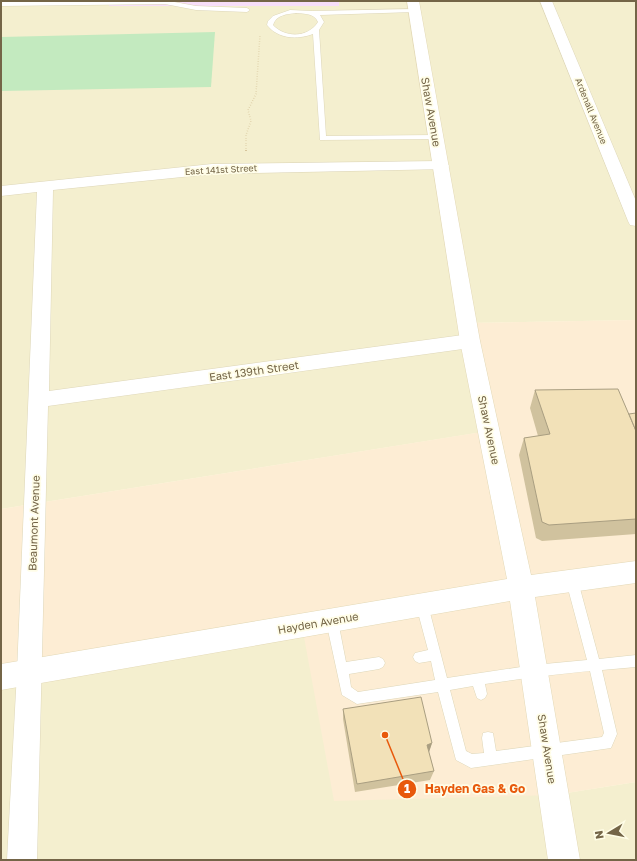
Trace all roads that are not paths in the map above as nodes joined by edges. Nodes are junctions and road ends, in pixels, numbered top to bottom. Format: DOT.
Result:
graph roads {
  1 [pos="546,1"];
  2 [pos="99,2"];
  3 [pos="1,4"];
  4 [pos="413,6"];
  5 [pos="247,10"];
  6 [pos="312,12"];
  7 [pos="316,31"];
  8 [pos="436,137"];
  9 [pos="441,166"];
  10 [pos="45,186"];
  11 [pos="1,191"];
  12 [pos="636,221"];
  13 [pos="470,341"];
  14 [pos="38,400"];
  15 [pos="636,572"];
  16 [pos="572,581"];
  17 [pos="521,588"];
  18 [pos="422,605"];
  19 [pos="332,621"];
  20 [pos="435,655"];
  21 [pos="419,657"];
  22 [pos="636,661"];
  23 [pos="379,663"];
  24 [pos="595,666"];
  25 [pos="341,669"];
  26 [pos="534,670"];
  27 [pos="30,672"];
  28 [pos="1,677"];
  29 [pos="478,679"];
  30 [pos="442,684"];
  31 [pos="481,694"];
  32 [pos="488,738"];
  33 [pos="547,750"];
  34 [pos="491,758"];
  35 [pos="22,860"];
  36 [pos="564,860"];
  1 -- 12 [label="street, Ardenall Avenue"];
  2 -- 3 [label="lane"];
  2 -- 5 [label="lane"];
  4 -- 6 [label="lane"];
  4 -- 8 [label="main road, Shaw Avenue"];
  6 -- 7 [label="lane"];
  6 -- 7 [label="lane"];
  7 -- 8 [label="lane"];
  8 -- 9 [label="main road, Shaw Avenue"];
  9 -- 10 [label="street, East 141st Street"];
  9 -- 13 [label="main road, Shaw Avenue"];
  10 -- 11 [label="street, East 141st Street"];
  10 -- 14 [label="street, Beaumont Avenue"];
  13 -- 14 [label="street, East 139th Street"];
  13 -- 17 [label="main road, Shaw Avenue"];
  14 -- 27 [label="street, Beaumont Avenue"];
  15 -- 16 [label="main road, Hayden Avenue"];
  16 -- 17 [label="main road, Hayden Avenue"];
  16 -- 24 [label="lane"];
  17 -- 18 [label="main road, Hayden Avenue"];
  17 -- 26 [label="main road, Shaw Avenue"];
  18 -- 19 [label="main road, Hayden Avenue"];
  18 -- 20 [label="lane"];
  19 -- 25 [label="lane"];
  19 -- 27 [label="main road, Hayden Avenue"];
  20 -- 21 [label="lane"];
  20 -- 30 [label="lane"];
  22 -- 24 [label="lane"];
  23 -- 25 [label="lane"];
  24 -- 26 [label="lane"];
  24 -- 33 [label="lane"];
  25 -- 30 [label="lane"];
  26 -- 29 [label="lane"];
  26 -- 33 [label="main road, Shaw Avenue"];
  27 -- 28 [label="main road, Hayden Avenue"];
  27 -- 35 [label="street, Beaumont Avenue"];
  29 -- 30 [label="lane"];
  29 -- 31 [label="lane"];
  30 -- 34 [label="lane"];
  32 -- 34 [label="lane"];
  33 -- 34 [label="lane"];
  33 -- 36 [label="main road, Shaw Avenue"];
}
